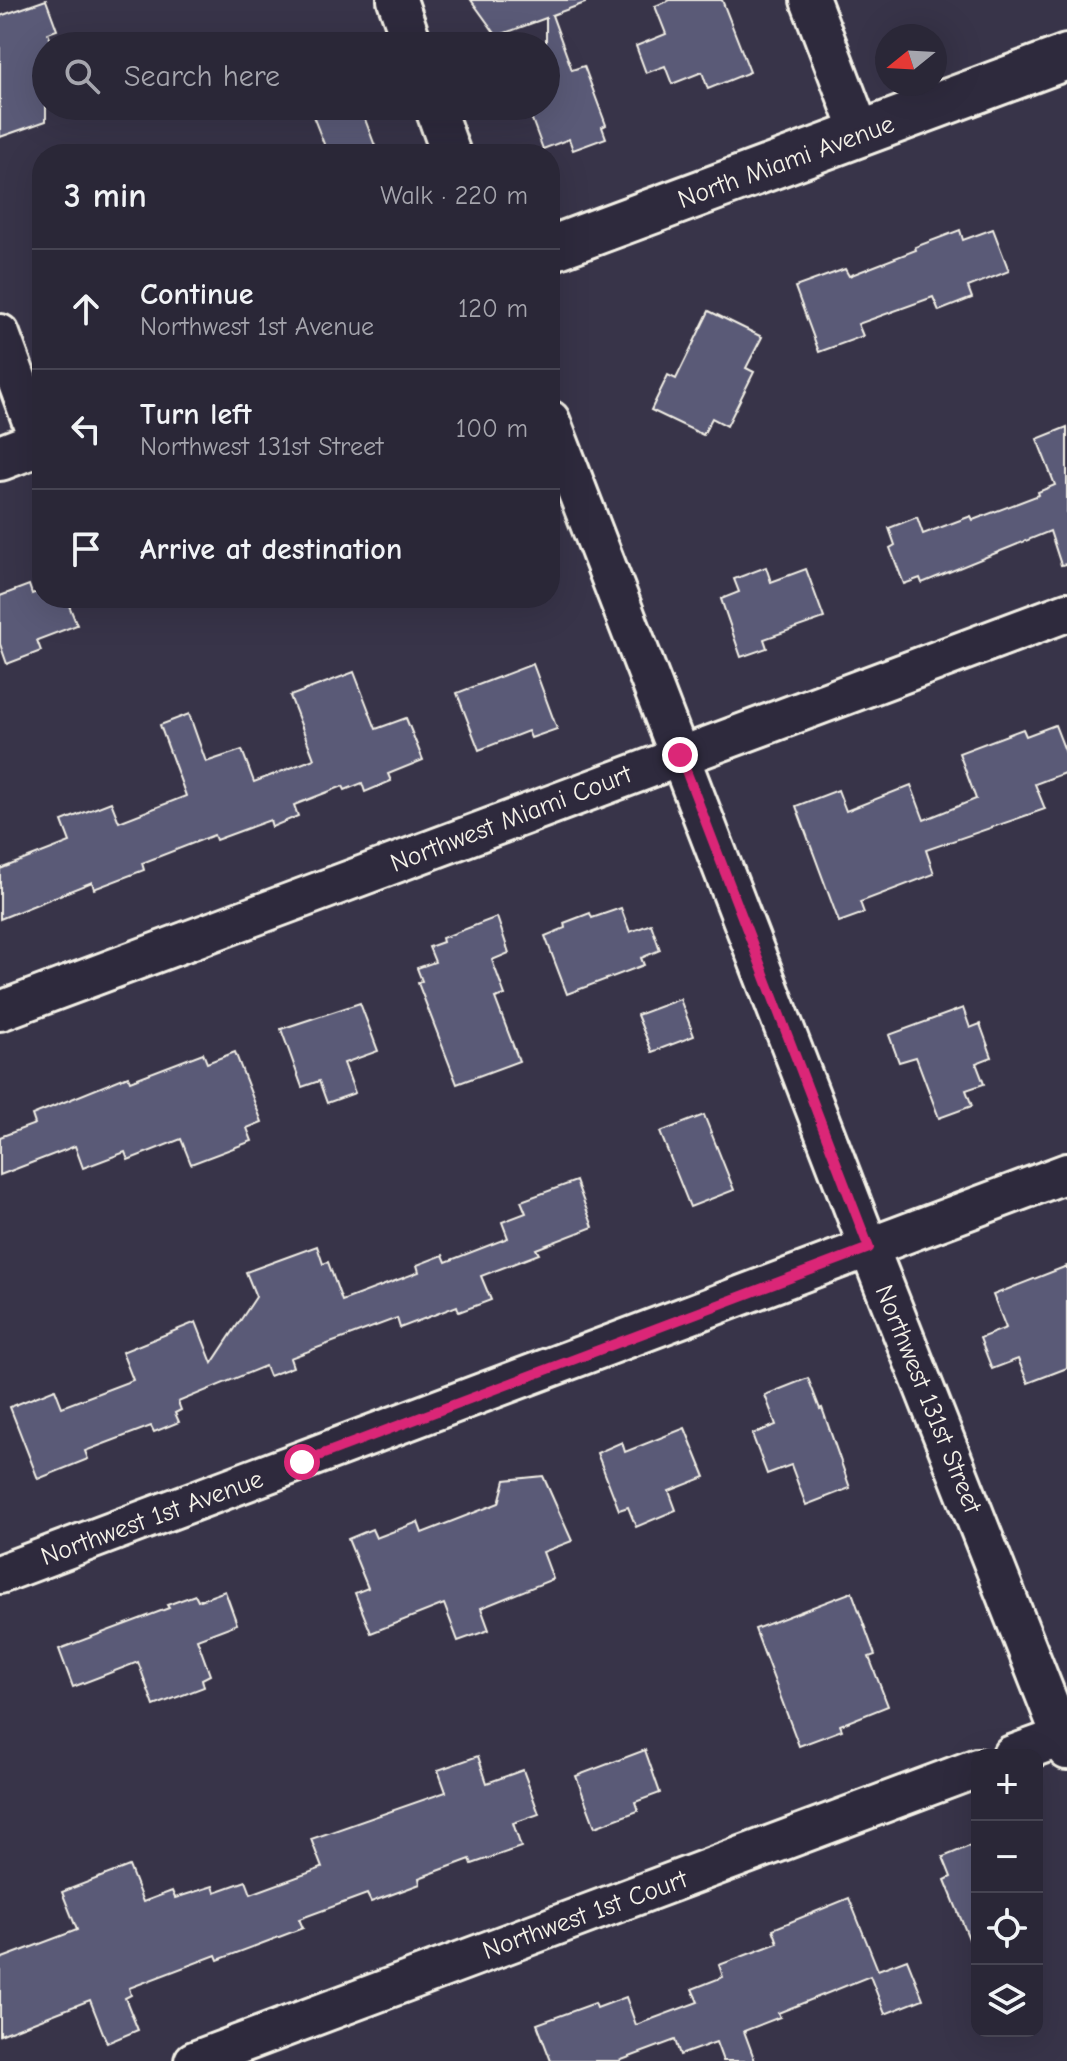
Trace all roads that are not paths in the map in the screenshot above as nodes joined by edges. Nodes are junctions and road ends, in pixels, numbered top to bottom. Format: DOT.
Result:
graph roads {
  1 [pos="397,0"];
  2 [pos="810,0"];
  3 [pos="408,32"];
  4 [pos="1067,57"];
  5 [pos="439,120"];
  6 [pos="861,134"];
  7 [pos="447,144"];
  8 [pos="560,245"];
  9 [pos="0,334"];
  10 [pos="32,418"];
  11 [pos="32,446"];
  12 [pos="560,446"];
  13 [pos="0,458"];
  14 [pos="1067,612"];
  15 [pos="680,755"];
  16 [pos="0,1011"];
  17 [pos="1067,1173"];
  18 [pos="869,1248"];
  19 [pos="0,1574"];
  20 [pos="1065,1740"];
  21 [pos="1033,1749"];
  22 [pos="971,1770"];
  23 [pos="194,2061"];
  1 -- 3 [label="street"];
  2 -- 6 [label="street"];
  4 -- 6 [label="street, North Miami Avenue"];
  5 -- 7 [label="street"];
  6 -- 8 [label="street, North Miami Avenue"];
  9 -- 10 [label="street"];
  11 -- 13 [label="street"];
  12 -- 15 [label="street, Northwest 131st Street"];
  14 -- 15 [label="street, Northwest Miami Court"];
  15 -- 16 [label="street, Northwest Miami Court"];
  15 -- 18 [label="street, Northwest 131st Street"];
  17 -- 18 [label="street, Northwest 1st Avenue"];
  18 -- 19 [label="street, Northwest 1st Avenue"];
  18 -- 20 [label="street, Northwest 131st Street"];
  20 -- 21 [label="street"];
  22 -- 23 [label="street, Northwest 1st Court"];
}
